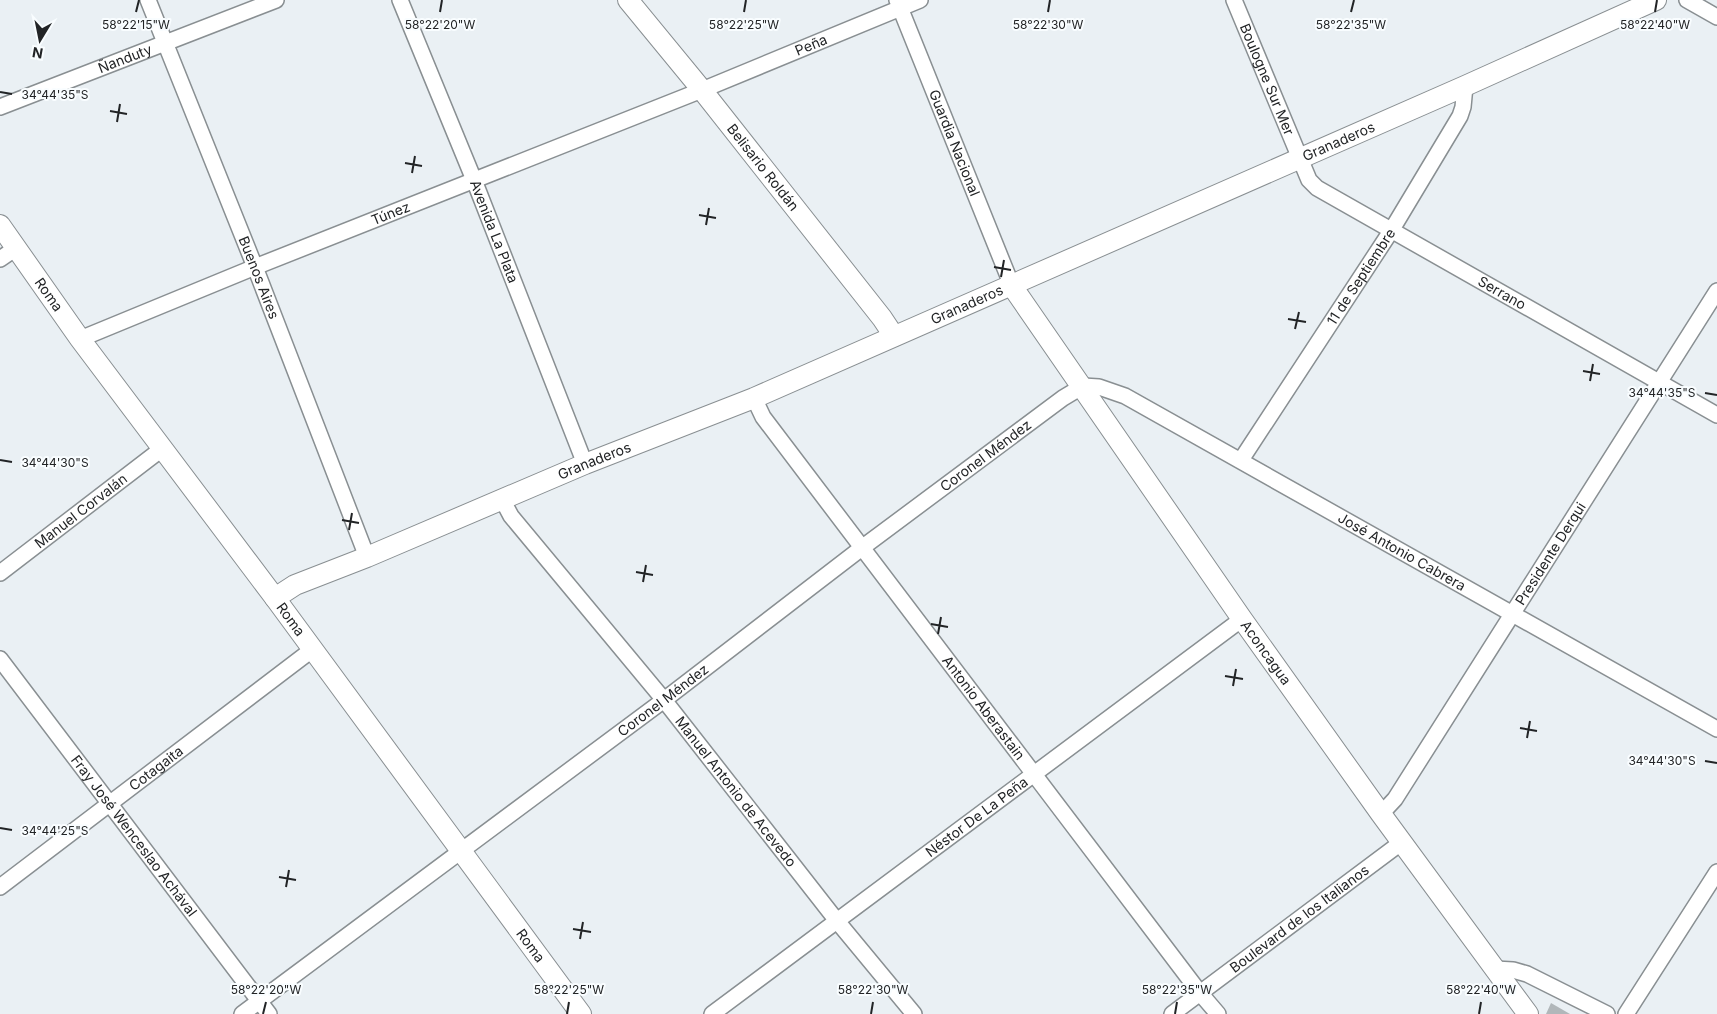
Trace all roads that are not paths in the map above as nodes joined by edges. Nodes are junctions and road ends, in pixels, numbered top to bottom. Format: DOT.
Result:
graph roads {
  1 [pos="148,0"];
  2 [pos="276,0"];
  3 [pos="400,0"];
  4 [pos="628,0"];
  5 [pos="920,0"];
  6 [pos="1234,0"];
  7 [pos="1656,0"];
  8 [pos="1687,0"];
  9 [pos="898,4"];
  10 [pos="1717,18"];
  11 [pos="165,43"];
  12 [pos="1465,86"];
  13 [pos="702,90"];
  14 [pos="0,107"];
  15 [pos="1300,158"];
  16 [pos="474,180"];
  17 [pos="0,225"];
  18 [pos="1391,231"];
  19 [pos="8,253"];
  20 [pos="255,267"];
  21 [pos="1012,286"];
  22 [pos="1717,291"];
  23 [pos="894,336"];
  24 [pos="80,339"];
  25 [pos="1658,382"];
  26 [pos="1083,386"];
  27 [pos="754,398"];
  28 [pos="1717,414"];
  29 [pos="163,448"];
  30 [pos="1241,460"];
  31 [pos="585,464"];
  32 [pos="502,499"];
  33 [pos="863,547"];
  34 [pos="366,557"];
  35 [pos="0,573"];
  36 [pos="275,598"];
  37 [pos="1512,613"];
  38 [pos="1242,618"];
  39 [pos="313,649"];
  40 [pos="0,659"];
  41 [pos="664,700"];
  42 [pos="1717,730"];
  43 [pos="1034,773"];
  44 [pos="109,803"];
  45 [pos="1381,814"];
  46 [pos="1402,842"];
  47 [pos="462,851"];
  48 [pos="1717,872"];
  49 [pos="0,886"];
  50 [pos="838,921"];
  51 [pos="1495,969"];
  52 [pos="1200,993"];
  53 [pos="259,1001"];
  54 [pos="242,1014"];
  55 [pos="269,1014"];
  56 [pos="581,1014"];
  57 [pos="712,1014"];
  58 [pos="914,1014"];
  59 [pos="1172,1014"];
  60 [pos="1218,1014"];
  61 [pos="1528,1014"];
  62 [pos="1607,1014"];
  63 [pos="1626,1014"];
  1 -- 11 [label="street, Buenos Aires"];
  2 -- 11 [label="street, Ñanduty"];
  3 -- 16 [label="street, Avenida La Plata"];
  4 -- 13 [label="street, Belisario Roldán"];
  5 -- 9 [label="street, Peña"];
  6 -- 15 [label="street, Boulogne Sur Mer"];
  7 -- 12 [label="street, Granaderos"];
  8 -- 10 [label="street"];
  9 -- 13 [label="street, Peña"];
  9 -- 21 [label="street, Guardia Nacional"];
  11 -- 14 [label="street, Ñanduty"];
  11 -- 20 [label="street, Buenos Aires"];
  12 -- 15 [label="street, Granaderos"];
  12 -- 18 [label="street, 11 de Septiembre"];
  13 -- 16 [label="street, Túnez"];
  13 -- 23 [label="street, Belisario Roldán"];
  15 -- 18 [label="street, Serrano"];
  15 -- 21 [label="street, Granaderos"];
  16 -- 20 [label="street, Túnez"];
  16 -- 31 [label="street, Avenida La Plata"];
  17 -- 19 [label="street, Roma"];
  18 -- 25 [label="street, Serrano"];
  18 -- 30 [label="street, 11 de Septiembre"];
  19 -- 24 [label="street, Roma"];
  20 -- 24 [label="street, Túnez"];
  20 -- 34 [label="street, Buenos Aires"];
  21 -- 23 [label="street, Granaderos"];
  21 -- 26 [label="street, Aconcagua"];
  22 -- 25 [label="street, Presidente Derqui"];
  23 -- 27 [label="street, Granaderos"];
  24 -- 29 [label="street, Roma"];
  25 -- 28 [label="street, Serrano"];
  25 -- 37 [label="street, Presidente Derqui"];
  26 -- 30 [label="street, José Antonio Cabrera"];
  26 -- 33 [label="street, Coronel Méndez"];
  26 -- 38 [label="street, Aconcagua"];
  27 -- 31 [label="street, Granaderos"];
  27 -- 33 [label="street, Antonio Aberastain"];
  29 -- 35 [label="street, Manuel Corvalán"];
  29 -- 36 [label="street, Roma"];
  30 -- 37 [label="street, José Antonio Cabrera"];
  31 -- 32 [label="street, Granaderos"];
  32 -- 34 [label="street, Granaderos"];
  32 -- 41 [label="street, Manuel Antonio de Acevedo"];
  33 -- 41 [label="street, Coronel Méndez"];
  33 -- 43 [label="street, Antonio Aberastain"];
  34 -- 36 [label="street, Granaderos"];
  36 -- 39 [label="street, Roma"];
  37 -- 42 [label="street, José Antonio Cabrera"];
  37 -- 45 [label="street, Presidente Derqui"];
  38 -- 43 [label="street, Néstor De La Peña"];
  38 -- 45 [label="street, Aconcagua"];
  39 -- 44 [label="street, Cotagaita"];
  39 -- 47 [label="street, Roma"];
  40 -- 44 [label="street, Fray José Wenceslao Achával"];
  41 -- 47 [label="street, Coronel Méndez"];
  41 -- 50 [label="street, Manuel Antonio de Acevedo"];
  43 -- 50 [label="street, Néstor De La Peña"];
  43 -- 52 [label="street, Antonio Aberastain"];
  44 -- 49 [label="street, Cotagaita"];
  44 -- 53 [label="street, Fray José Wenceslao Achával"];
  45 -- 46 [label="street, Aconcagua"];
  46 -- 51 [label="street, Aconcagua"];
  46 -- 52 [label="street, Boulevard de los Italianos"];
  47 -- 53 [label="street, Coronel Méndez"];
  47 -- 56 [label="street, Roma"];
  48 -- 63 [label="street"];
  50 -- 57 [label="street, Néstor De La Peña"];
  50 -- 58 [label="street, Manuel Antonio de Acevedo"];
  51 -- 61 [label="street, Aconcagua"];
  51 -- 62 [label="street"];
  52 -- 59 [label="street, Boulevard de los Italianos"];
  52 -- 60 [label="street, Antonio Aberastain"];
  53 -- 54 [label="street, Coronel Méndez"];
  53 -- 55 [label="street, Fray José Wenceslao Achával"];
}
